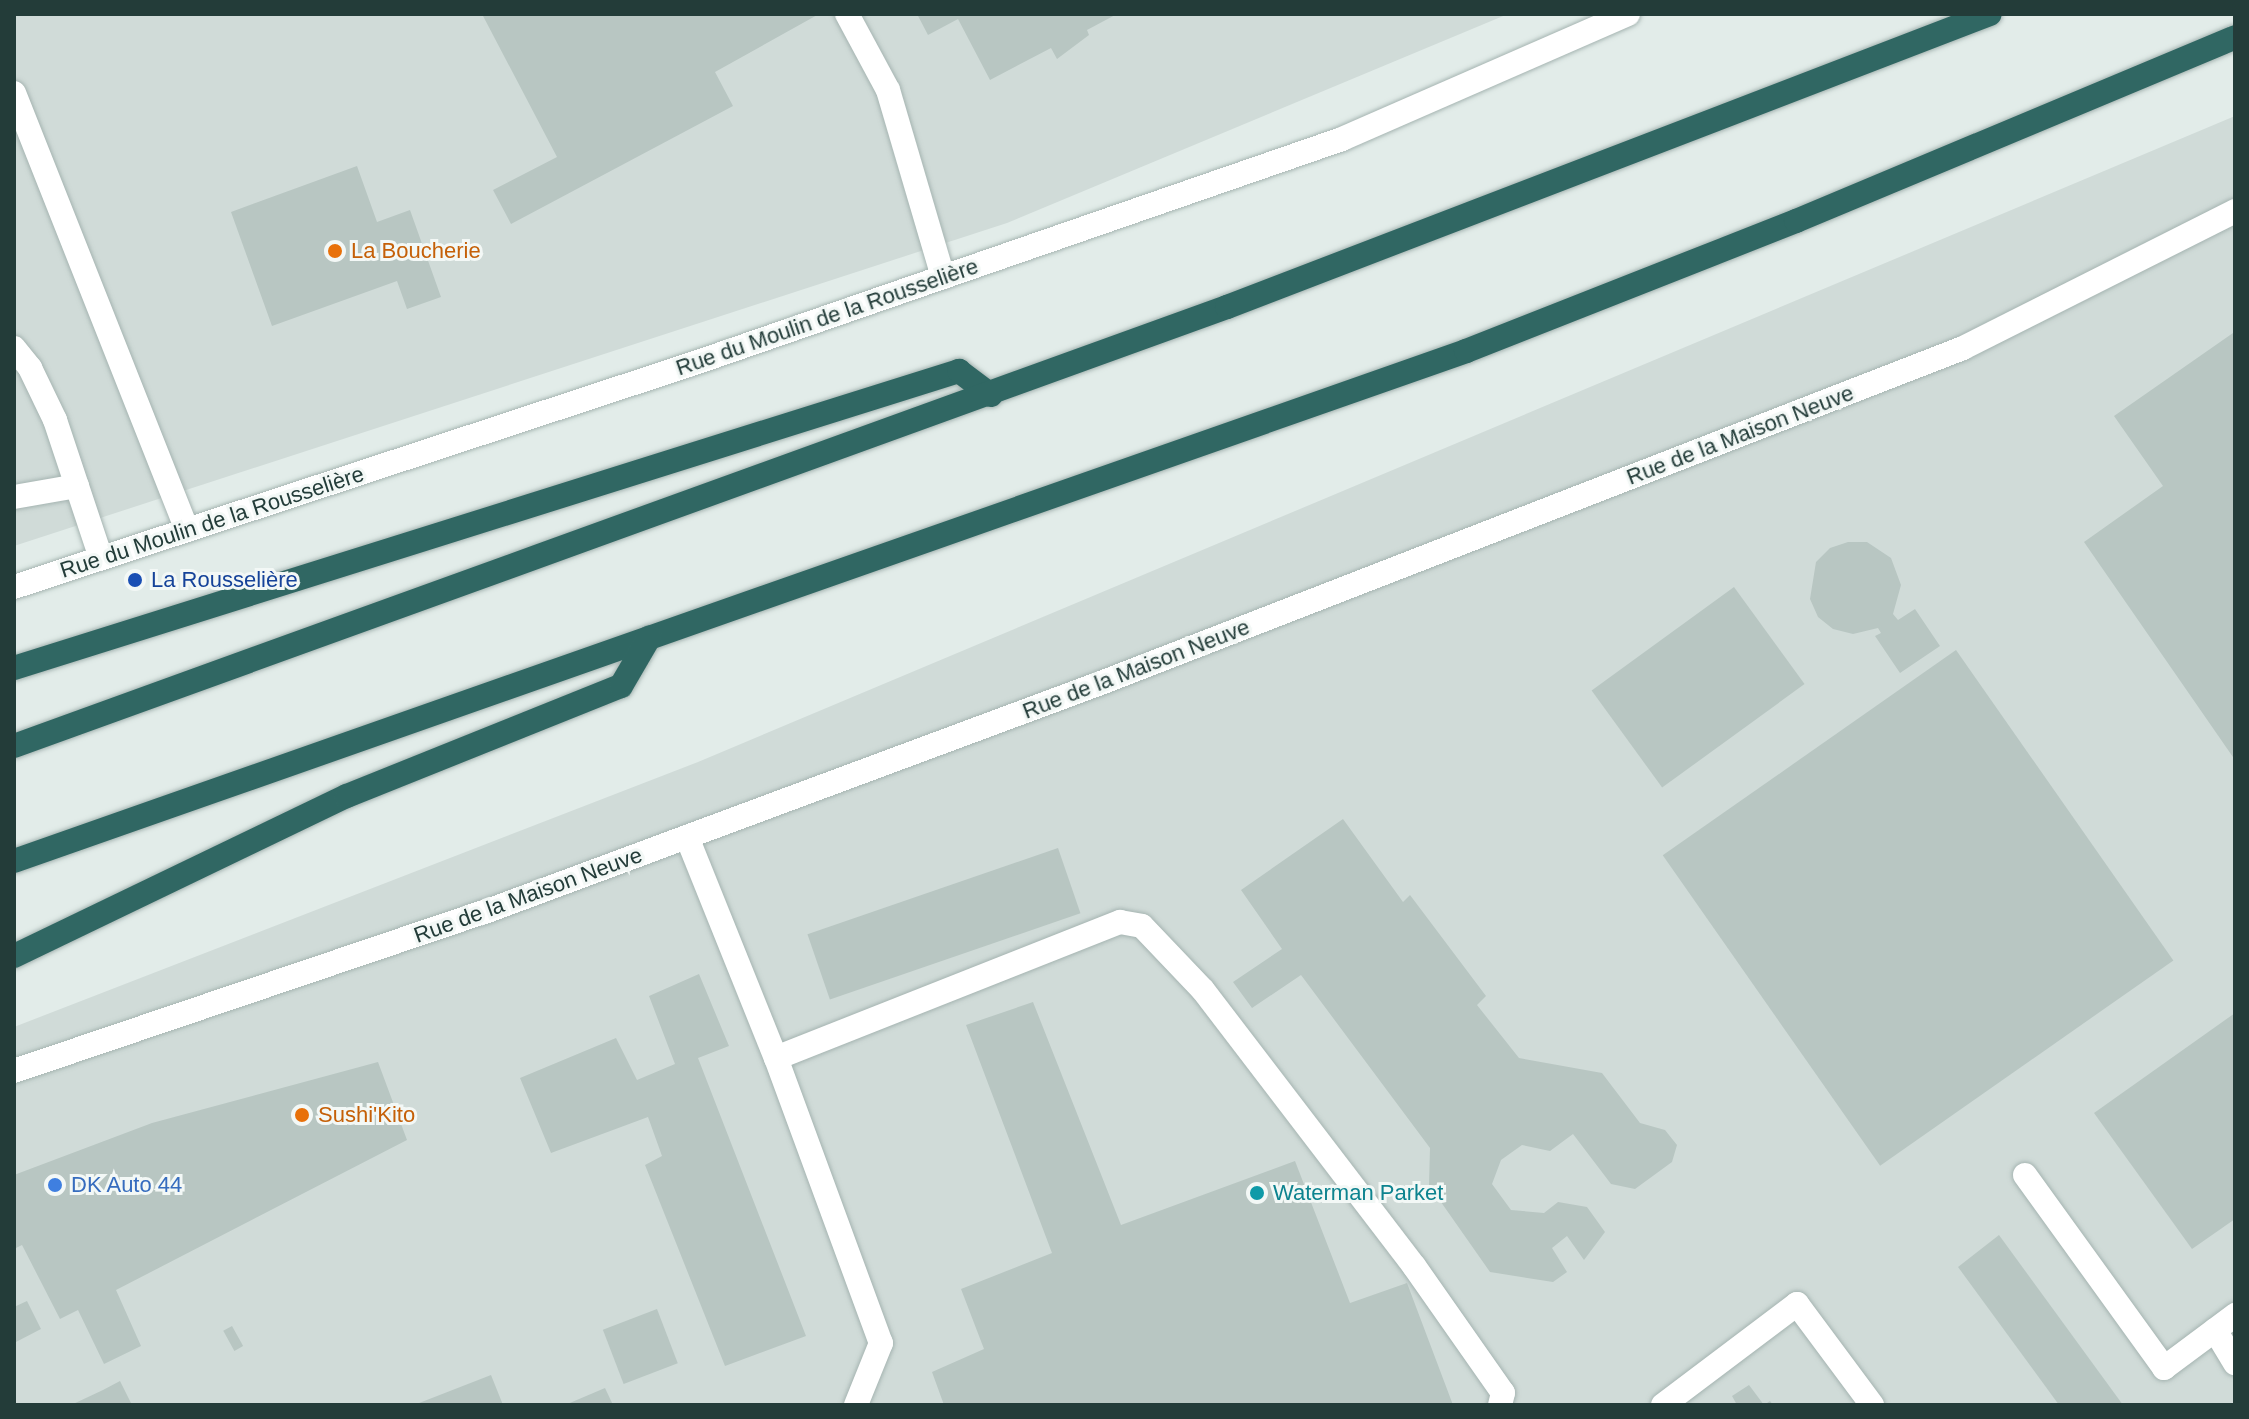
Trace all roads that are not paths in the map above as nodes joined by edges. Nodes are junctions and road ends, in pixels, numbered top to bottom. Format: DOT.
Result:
graph roads {
  1 [pos="847,14"];
  2 [pos="1628,14"];
  3 [pos="1990,14"];
  4 [pos="2235,37"];
  5 [pos="14,93"];
  6 [pos="2235,211"];
  7 [pos="943,277"];
  8 [pos="14,348"];
  9 [pos="991,395"];
  10 [pos="77,486"];
  11 [pos="14,497"];
  12 [pos="187,530"];
  13 [pos="101,558"];
  14 [pos="14,587"];
  15 [pos="649,638"];
  16 [pos="14,668"];
  17 [pos="14,746"];
  18 [pos="687,837"];
  19 [pos="14,861"];
  20 [pos="14,956"];
  21 [pos="776,1058"];
  22 [pos="14,1071"];
  23 [pos="2025,1175"];
  24 [pos="2235,1315"];
  25 [pos="2215,1330"];
  26 [pos="2235,1363"];
  27 [pos="856,1405"];
  28 [pos="1500,1405"];
  29 [pos="1663,1405"];
  30 [pos="1872,1405"];
  1 -- 7 [label="street"];
  2 -- 7 [label="street, Rue du Moulin de la Rousselière"];
  3 -- 9 [label="highway"];
  4 -- 15 [label="highway"];
  5 -- 12 [label="street"];
  6 -- 18 [label="street, Rue de la Maison Neuve"];
  7 -- 12 [label="street, Rue du Moulin de la Rousselière"];
  8 -- 10 [label="street"];
  9 -- 16 [label="highway"];
  9 -- 17 [label="highway"];
  10 -- 11 [label="street"];
  10 -- 13 [label="street"];
  12 -- 13 [label="street, Rue du Moulin de la Rousselière"];
  13 -- 14 [label="street, Rue du Moulin de la Rousselière"];
  15 -- 19 [label="highway"];
  15 -- 20 [label="highway"];
  18 -- 21 [label="street"];
  18 -- 22 [label="street, Rue de la Maison Neuve"];
  21 -- 27 [label="street"];
  21 -- 28 [label="street"];
  23 -- 25 [label="street"];
  24 -- 25 [label="street"];
  25 -- 26 [label="street"];
  29 -- 30 [label="street"];
}
